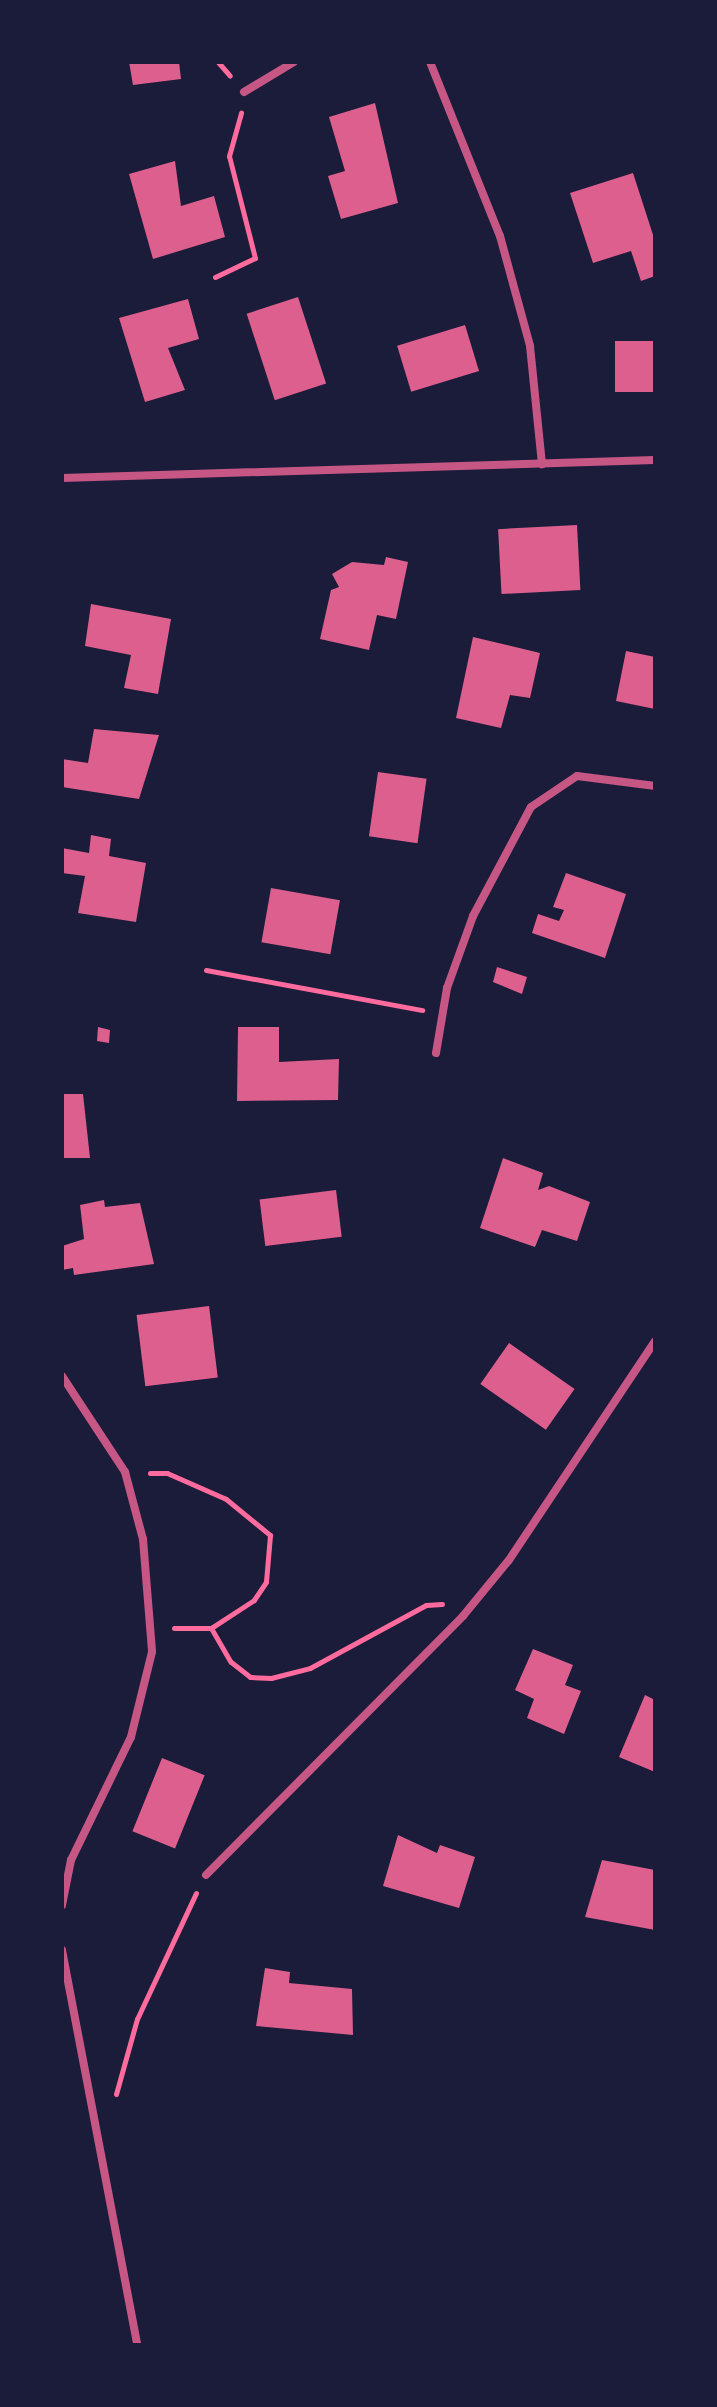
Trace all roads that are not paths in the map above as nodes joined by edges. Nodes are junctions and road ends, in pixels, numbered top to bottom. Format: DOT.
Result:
graph roads {
  1 [pos="294,62"];
  2 [pos="430,62"];
  3 [pos="244,92"];
  4 [pos="655,460"];
  5 [pos="542,464"];
  6 [pos="62,478"];
  7 [pos="655,786"];
  8 [pos="436,1053"];
  9 [pos="655,1341"];
  10 [pos="62,1376"];
  11 [pos="206,1875"];
  12 [pos="62,1905"];
  13 [pos="62,1950"];
  14 [pos="137,2345"];
  1 -- 3 [label="street"];
  2 -- 5 [label="street"];
  4 -- 5 [label="street"];
  5 -- 6 [label="street"];
  7 -- 8 [label="street"];
  9 -- 11 [label="street"];
  10 -- 12 [label="street"];
  13 -- 14 [label="street"];
}
